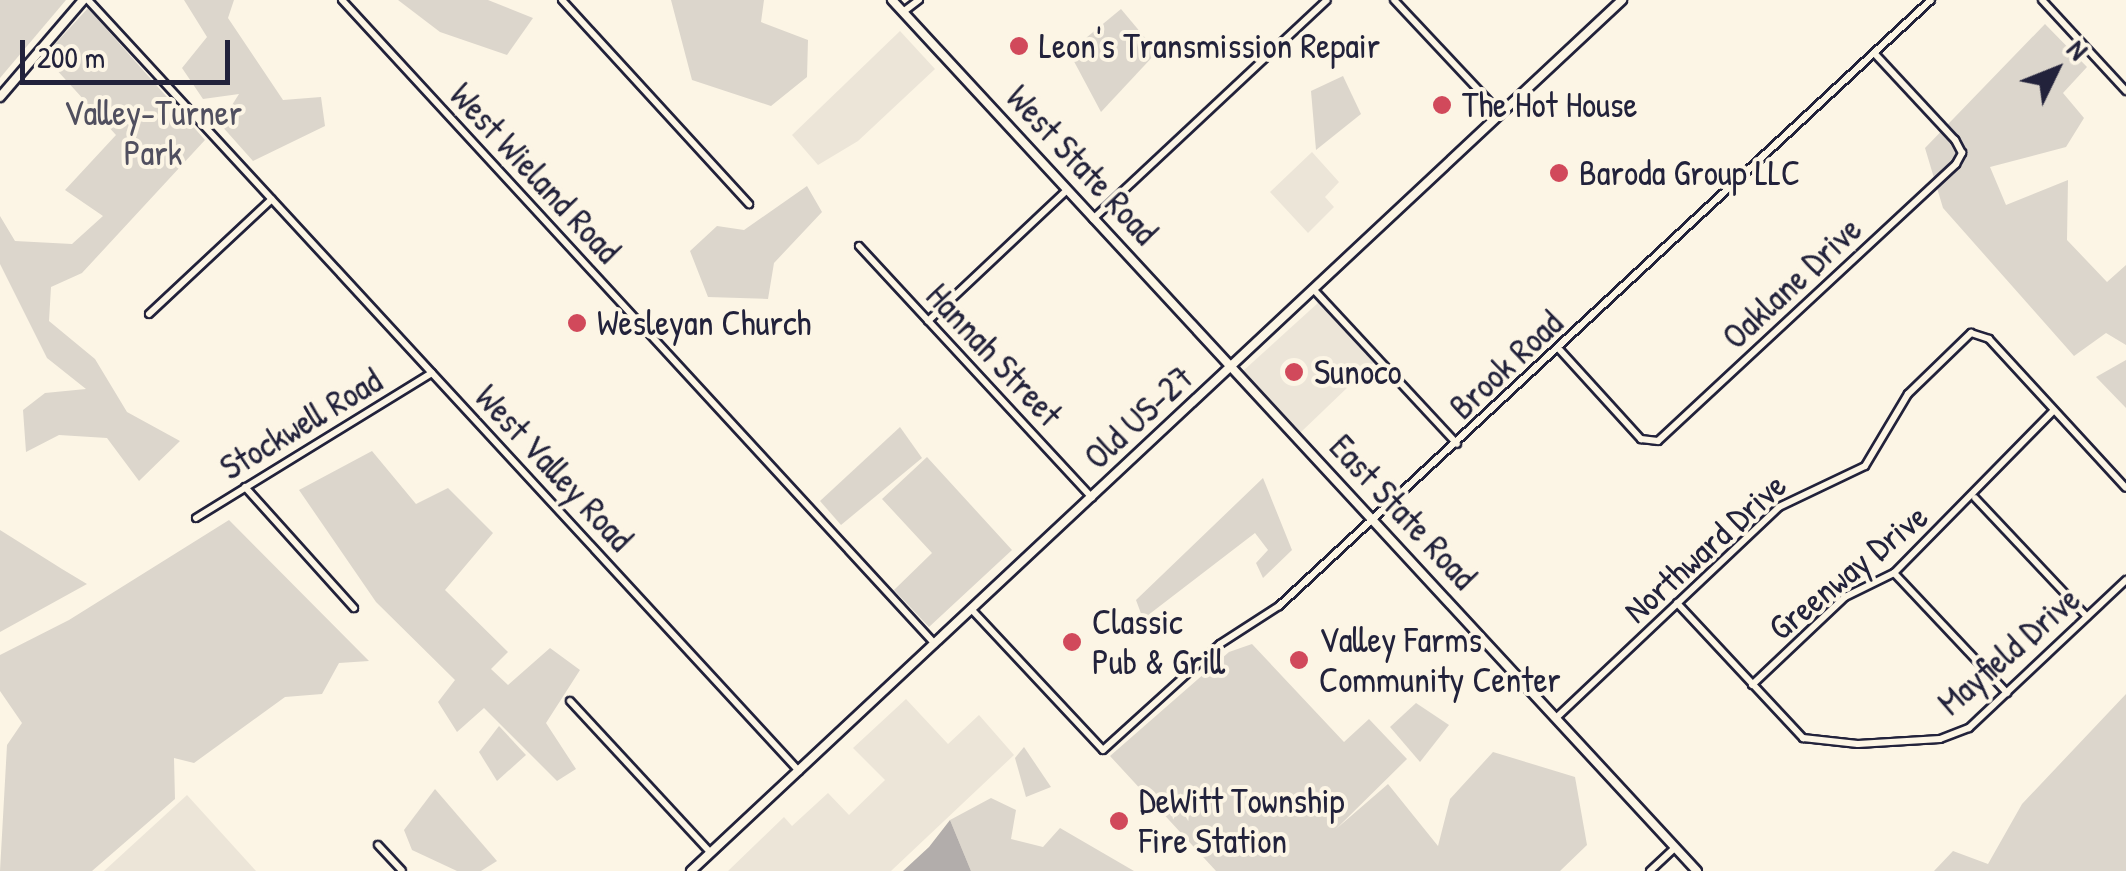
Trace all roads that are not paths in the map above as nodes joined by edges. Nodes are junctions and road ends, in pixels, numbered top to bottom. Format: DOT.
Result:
graph roads {
  1 [pos="85,0"];
  2 [pos="342,0"];
  3 [pos="562,0"];
  4 [pos="892,0"];
  5 [pos="919,0"];
  6 [pos="1327,0"];
  7 [pos="1394,0"];
  8 [pos="1622,0"];
  9 [pos="1932,0"];
  10 [pos="2042,0"];
  11 [pos="903,12"];
  12 [pos="1874,54"];
  13 [pos="2126,91"];
  14 [pos="0,97"];
  15 [pos="1501,114"];
  16 [pos="1067,190"];
  17 [pos="272,199"];
  18 [pos="750,204"];
  19 [pos="1093,218"];
  20 [pos="859,246"];
  21 [pos="1314,290"];
  22 [pos="149,314"];
  23 [pos="928,320"];
  24 [pos="1560,349"];
  25 [pos="1231,368"];
  26 [pos="432,373"];
  27 [pos="2054,410"];
  28 [pos="1457,444"];
  29 [pos="245,486"];
  30 [pos="2126,488"];
  31 [pos="1974,498"];
  32 [pos="1092,499"];
  33 [pos="196,518"];
  34 [pos="1373,521"];
  35 [pos="1894,574"];
  36 [pos="2126,580"];
  37 [pos="1677,603"];
  38 [pos="354,608"];
  39 [pos="972,611"];
  40 [pos="2087,617"];
  41 [pos="936,645"];
  42 [pos="1752,685"];
  43 [pos="2007,693"];
  44 [pos="570,701"];
  45 [pos="1556,718"];
  46 [pos="799,771"];
  47 [pos="378,844"];
  48 [pos="1675,848"];
  49 [pos="711,852"];
  50 [pos="402,871"];
  51 [pos="692,871"];
  52 [pos="1650,871"];
  53 [pos="1697,871"];
  1 -- 14 [label="street"];
  1 -- 17 [label="street, West Valley Road"];
  2 -- 41 [label="street, West Wieland Road"];
  3 -- 18 [label="street"];
  4 -- 11 [label="street, West State Road"];
  5 -- 11 [label="street"];
  6 -- 19 [label="street"];
  7 -- 15 [label="street"];
  8 -- 15 [label="street, Old US-27"];
  9 -- 12 [label="street, Brook Road"];
  10 -- 13 [label="street"];
  11 -- 16 [label="street, West State Road"];
  12 -- 24 [label="street, Brook Road"];
  12 -- 24 [label="street, Oaklane Drive"];
  15 -- 21 [label="street, Old US-27"];
  16 -- 19 [label="street, West State Road"];
  16 -- 23 [label="street"];
  17 -- 22 [label="street"];
  17 -- 26 [label="street, West Valley Road"];
  19 -- 25 [label="street, West State Road"];
  20 -- 23 [label="street, Hannah Street"];
  21 -- 25 [label="street, Old US-27"];
  21 -- 28 [label="street"];
  23 -- 32 [label="street, Hannah Street"];
  24 -- 28 [label="street, Brook Road"];
  25 -- 32 [label="street, Old US-27"];
  25 -- 34 [label="street, East State Road"];
  26 -- 29 [label="street, Stockwell Road"];
  26 -- 46 [label="street, West Valley Road"];
  27 -- 30 [label="street"];
  27 -- 31 [label="street, Greenway Drive"];
  27 -- 37 [label="street, Northward Drive"];
  28 -- 34 [label="street, Brook Road"];
  29 -- 33 [label="street, Stockwell Road"];
  29 -- 38 [label="street"];
  31 -- 35 [label="street, Greenway Drive"];
  31 -- 40 [label="street"];
  32 -- 39 [label="street, Old US-27"];
  34 -- 39 [label="street, Brook Road"];
  34 -- 45 [label="street, East State Road"];
  35 -- 42 [label="street, Greenway Drive"];
  35 -- 43 [label="street"];
  36 -- 40 [label="street, Mayfield Drive"];
  37 -- 42 [label="street, Mayfield Drive"];
  37 -- 45 [label="street, Northward Drive"];
  39 -- 41 [label="street, Old US-27"];
  40 -- 43 [label="street, Mayfield Drive"];
  41 -- 46 [label="street, Old US-27"];
  42 -- 43 [label="street, Mayfield Drive"];
  44 -- 49 [label="street"];
  45 -- 48 [label="street, East State Road"];
  46 -- 49 [label="street, Old US-27"];
  47 -- 50 [label="street"];
  48 -- 52 [label="street"];
  48 -- 53 [label="street, East State Road"];
  49 -- 51 [label="street, Old US-27"];
}
